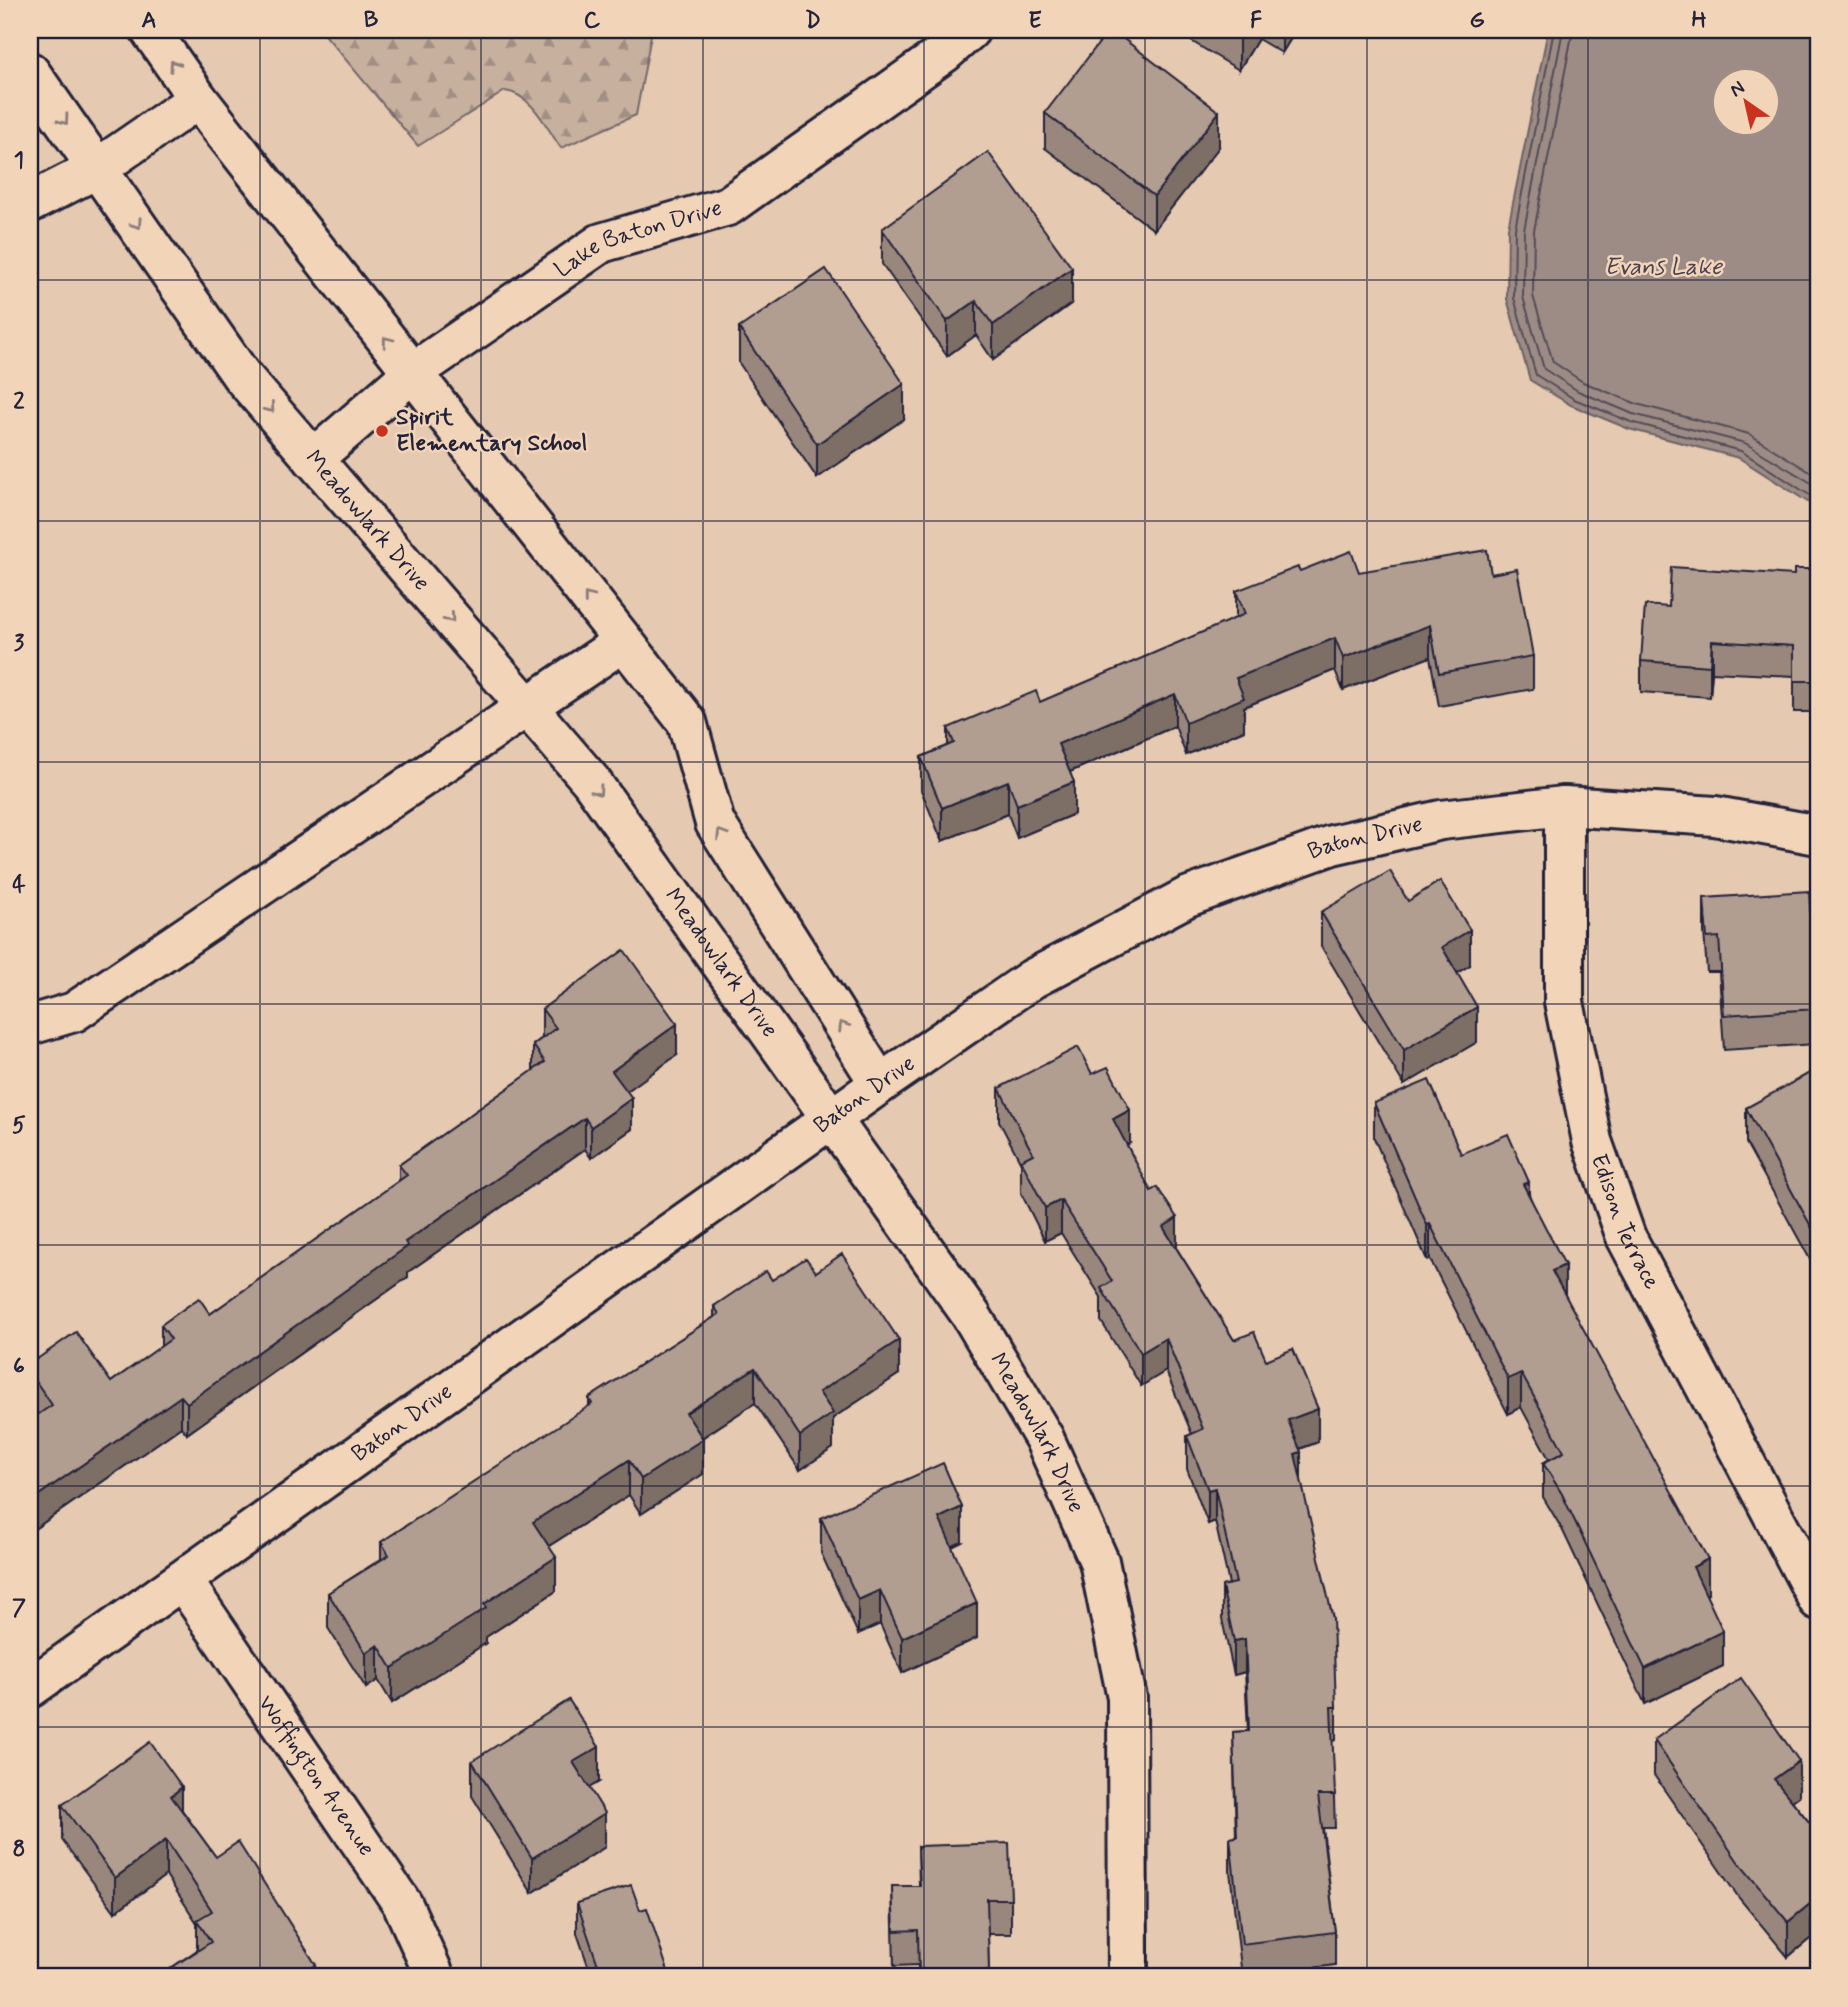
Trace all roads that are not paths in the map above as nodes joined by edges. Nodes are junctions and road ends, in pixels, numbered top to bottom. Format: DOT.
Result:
graph roads {
  1 [pos="150,30"];
  2 [pos="970,30"];
  3 [pos="30,72"];
  4 [pos="198,99"];
  5 [pos="98,168"];
  6 [pos="30,203"];
  7 [pos="412,373"];
  8 [pos="313,458"];
  9 [pos="623,642"];
  10 [pos="527,707"];
  11 [pos="1564,806"];
  12 [pos="1818,835"];
  13 [pos="30,1024"];
  14 [pos="880,1084"];
  15 [pos="831,1121"];
  16 [pos="183,1581"];
  17 [pos="1818,1600"];
  18 [pos="30,1688"];
  19 [pos="435,1977"];
  20 [pos="1128,1977"];
  4 -- 1 [label="street, one-way"];
  2 -- 7 [label="street, Lake Baton Drive"];
  3 -- 5 [label="street, Meadowlark Drive, one-way"];
  4 -- 5 [label="street"];
  7 -- 4 [label="street, one-way"];
  5 -- 6 [label="street"];
  5 -- 8 [label="street, Meadowlark Drive, one-way"];
  7 -- 8 [label="street, Lake Baton Drive"];
  9 -- 7 [label="street, one-way"];
  8 -- 10 [label="street, Meadowlark Drive, one-way"];
  9 -- 10 [label="street"];
  14 -- 9 [label="street, one-way"];
  10 -- 13 [label="street"];
  10 -- 15 [label="street, Meadowlark Drive, one-way"];
  11 -- 12 [label="street, Baton Drive"];
  11 -- 14 [label="street, Baton Drive"];
  11 -- 17 [label="street, Edison Terrace"];
  14 -- 15 [label="street, Baton Drive"];
  15 -- 16 [label="street, Baton Drive"];
  15 -- 20 [label="street, Meadowlark Drive"];
  16 -- 18 [label="street, Baton Drive"];
  16 -- 19 [label="street, Woffington Avenue"];
}
